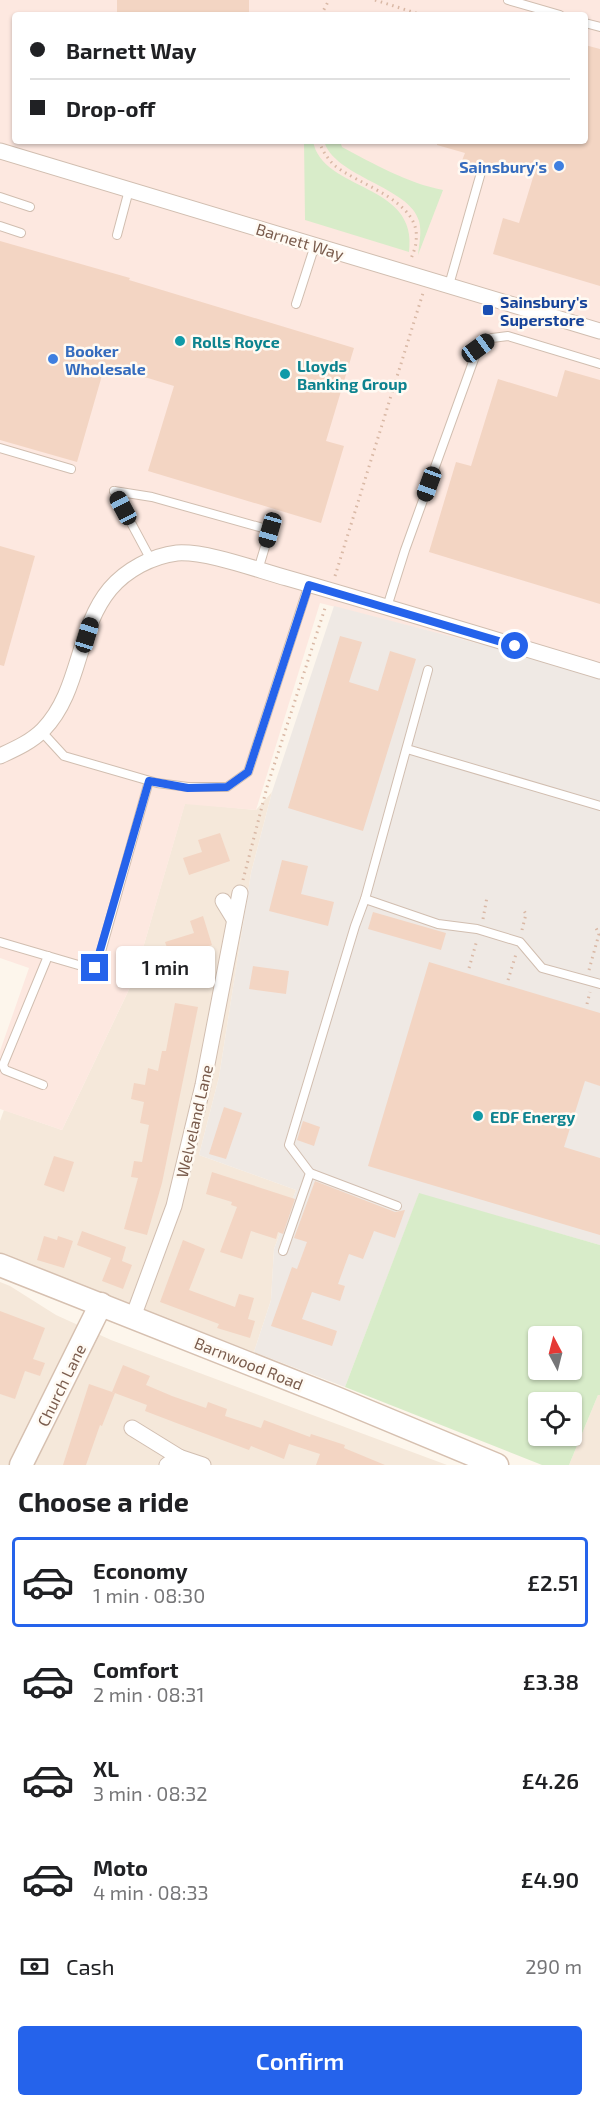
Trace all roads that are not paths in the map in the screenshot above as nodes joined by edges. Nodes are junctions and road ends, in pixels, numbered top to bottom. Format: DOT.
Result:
graph roads {
  1 [pos="508,0"];
  2 [pos="550,12"];
  3 [pos="0,151"];
  4 [pos="483,169"];
  5 [pos="129,190"];
  6 [pos="0,198"];
  7 [pos="30,207"];
  8 [pos="0,226"];
  9 [pos="21,233"];
  10 [pos="117,234"];
  11 [pos="315,245"];
  12 [pos="449,285"];
  13 [pos="296,304"];
  14 [pos="600,331"];
  15 [pos="600,364"];
  16 [pos="0,447"];
  17 [pos="71,469"];
  18 [pos="151,560"];
  19 [pos="258,570"];
  20 [pos="309,585"];
  21 [pos="387,607"];
  22 [pos="429,670"];
  23 [pos="600,671"];
  24 [pos="42,732"];
  25 [pos="407,749"];
  26 [pos="0,756"];
  27 [pos="149,781"];
  28 [pos="600,806"];
  29 [pos="240,893"];
  30 [pos="365,899"];
  31 [pos="223,901"];
  32 [pos="234,919"];
  33 [pos="0,942"];
  34 [pos="48,956"];
  35 [pos="600,984"];
  36 [pos="43,1085"];
  37 [pos="310,1173"];
  38 [pos="398,1206"];
  39 [pos="283,1251"];
  40 [pos="0,1265"];
  41 [pos="101,1304"];
  42 [pos="133,1317"];
  43 [pos="132,1428"];
  44 [pos="173,1461"];
  45 [pos="21,1465"];
  46 [pos="203,1465"];
  47 [pos="497,1465"];
  1 -- 2 [label="lane"];
  3 -- 5 [label="street, Barnett Way"];
  4 -- 12 [label="lane"];
  5 -- 10 [label="lane"];
  5 -- 11 [label="street, Barnett Way"];
  6 -- 7 [label="lane"];
  8 -- 9 [label="lane"];
  11 -- 12 [label="street, Barnett Way"];
  11 -- 13 [label="lane"];
  12 -- 14 [label="street, Barnett Way"];
  15 -- 21 [label="lane"];
  16 -- 17 [label="lane"];
  18 -- 19 [label="street"];
  18 -- 19 [label="lane"];
  18 -- 24 [label="street"];
  19 -- 20 [label="street"];
  20 -- 21 [label="street"];
  20 -- 27 [label="lane"];
  21 -- 23 [label="street"];
  22 -- 25 [label="lane"];
  24 -- 26 [label="street"];
  24 -- 27 [label="lane"];
  25 -- 28 [label="lane"];
  25 -- 30 [label="lane"];
  27 -- 34 [label="lane"];
  29 -- 32 [label="street, Welveland Lane"];
  30 -- 35 [label="lane"];
  30 -- 37 [label="lane"];
  31 -- 32 [label="street"];
  32 -- 42 [label="street, Welveland Lane"];
  33 -- 34 [label="lane"];
  34 -- 36 [label="lane"];
  37 -- 38 [label="lane"];
  37 -- 39 [label="lane"];
  40 -- 41 [label="street, Barnwood Road"];
  41 -- 42 [label="street, Barnwood Road"];
  41 -- 45 [label="street, Church Lane"];
  42 -- 47 [label="street, Barnwood Road"];
  43 -- 44 [label="street"];
  44 -- 46 [label="street"];
}
